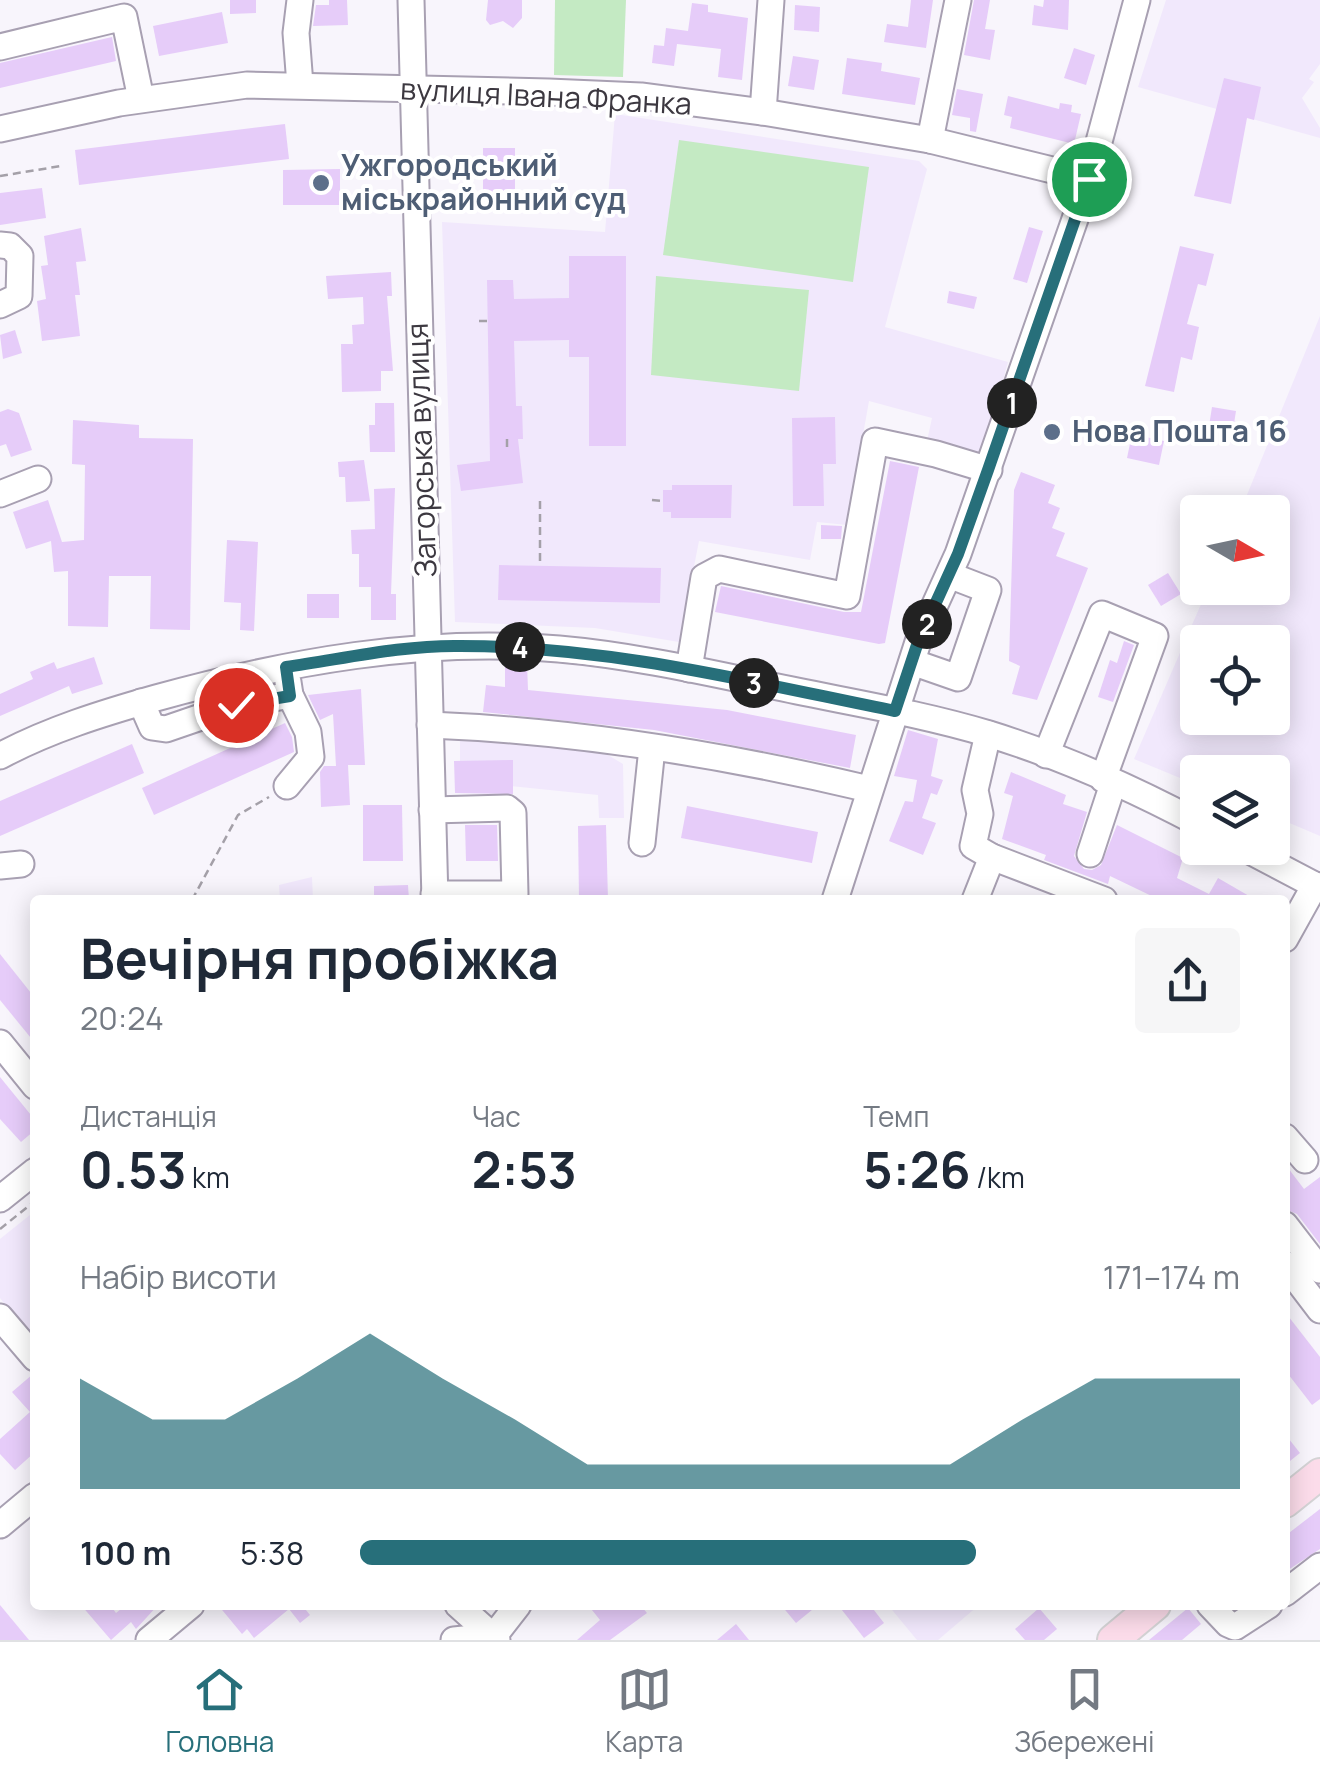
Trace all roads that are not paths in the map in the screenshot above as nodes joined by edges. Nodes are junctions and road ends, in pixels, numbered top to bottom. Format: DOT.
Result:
graph roads {
  1 [pos="300,0"];
  2 [pos="410,0"];
  3 [pos="772,0"];
  4 [pos="958,0"];
  5 [pos="1137,0"];
  6 [pos="0,46"];
  7 [pos="300,85"];
  8 [pos="412,91"];
  9 [pos="141,99"];
  10 [pos="763,112"];
  11 [pos="0,129"];
  12 [pos="930,140"];
  13 [pos="1089,179"];
  14 [pos="0,244"];
  15 [pos="0,306"];
  16 [pos="988,470"];
  17 [pos="38,478"];
  18 [pos="0,494"];
  19 [pos="949,575"];
  20 [pos="428,647"];
  21 [pos="912,662"];
  22 [pos="286,667"];
  23 [pos="689,670"];
  24 [pos="290,696"];
  25 [pos="141,702"];
  26 [pos="895,711"];
  27 [pos="430,726"];
  28 [pos="988,734"];
  29 [pos="652,748"];
  30 [pos="1046,754"];
  31 [pos="0,756"];
  32 [pos="1108,782"];
  33 [pos="287,786"];
  34 [pos="869,789"];
  35 [pos="432,810"];
  36 [pos="1180,815"];
  37 [pos="642,843"];
  38 [pos="1090,854"];
  39 [pos="992,857"];
  40 [pos="1276,865"];
  41 [pos="1318,887"];
  42 [pos="434,895"];
  43 [pos="487,895"];
  44 [pos="837,895"];
  45 [pos="978,895"];
  46 [pos="1087,895"];
  47 [pos="1290,931"];
  48 [pos="0,1043"];
  49 [pos="30,1080"];
  50 [pos="1290,1143"];
  51 [pos="1304,1160"];
  52 [pos="30,1174"];
  53 [pos="0,1199"];
  54 [pos="1290,1232"];
  55 [pos="1320,1270"];
  56 [pos="1290,1271"];
  57 [pos="1320,1310"];
  58 [pos="0,1317"];
  59 [pos="30,1352"];
  60 [pos="1320,1474"];
  61 [pos="1290,1498"];
  62 [pos="30,1500"];
  63 [pos="0,1525"];
  64 [pos="1320,1566"];
  65 [pos="1290,1589"];
  66 [pos="186,1610"];
  67 [pos="450,1610"];
  68 [pos="464,1610"];
  69 [pos="515,1610"];
  70 [pos="1149,1610"];
  71 [pos="1215,1610"];
  72 [pos="1262,1610"];
  73 [pos="496,1638"];
  74 [pos="149,1640"];
  75 [pos="450,1640"];
  76 [pos="1112,1640"];
  1 -- 7 [label="street"];
  2 -- 8 [label="street, Загорська вулиця"];
  3 -- 10 [label="street"];
  4 -- 12 [label="street"];
  5 -- 13 [label="street"];
  6 -- 9 [label="street"];
  7 -- 8 [label="street, вулиця Івана Франка"];
  7 -- 9 [label="street, вулиця Івана Франка"];
  8 -- 10 [label="street, вулиця Івана Франка"];
  8 -- 20 [label="street, Загорська вулиця"];
  9 -- 11 [label="street, вулиця Івана Франка"];
  10 -- 12 [label="street, вулиця Івана Франка"];
  12 -- 13 [label="street, вулиця Івана Франка"];
  13 -- 16 [label="street"];
  14 -- 15 [label="street"];
  16 -- 19 [label="street"];
  16 -- 23 [label="street"];
  17 -- 18 [label="street"];
  19 -- 21 [label="street"];
  19 -- 21 [label="street"];
  20 -- 22 [label="street"];
  20 -- 23 [label="street"];
  20 -- 27 [label="street, Загорська вулиця"];
  21 -- 26 [label="street"];
  22 -- 24 [label="street"];
  22 -- 25 [label="street"];
  23 -- 26 [label="street"];
  24 -- 25 [label="street"];
  24 -- 33 [label="street"];
  25 -- 31 [label="street"];
  26 -- 28 [label="street"];
  26 -- 34 [label="street"];
  27 -- 29 [label="street"];
  27 -- 35 [label="street, Загорська вулиця"];
  28 -- 30 [label="street"];
  28 -- 39 [label="street"];
  29 -- 34 [label="street"];
  29 -- 37 [label="street"];
  30 -- 32 [label="street"];
  30 -- 32 [label="street"];
  32 -- 36 [label="street"];
  32 -- 38 [label="street"];
  34 -- 44 [label="street"];
  35 -- 42 [label="street, Загорська вулиця"];
  35 -- 43 [label="street"];
  39 -- 45 [label="street"];
  39 -- 46 [label="street"];
  40 -- 41 [label="street"];
  41 -- 47 [label="street"];
  48 -- 49 [label="street"];
  50 -- 51 [label="street"];
  52 -- 53 [label="street"];
  54 -- 55 [label="street"];
  56 -- 57 [label="street"];
  58 -- 59 [label="street"];
  60 -- 61 [label="main road"];
  62 -- 63 [label="street"];
  64 -- 65 [label="street"];
  66 -- 74 [label="street"];
  67 -- 75 [label="street"];
  68 -- 73 [label="street"];
  69 -- 73 [label="street"];
  70 -- 76 [label="main road"];
  71 -- 72 [label="street"];
  73 -- 75 [label="street"];
}
